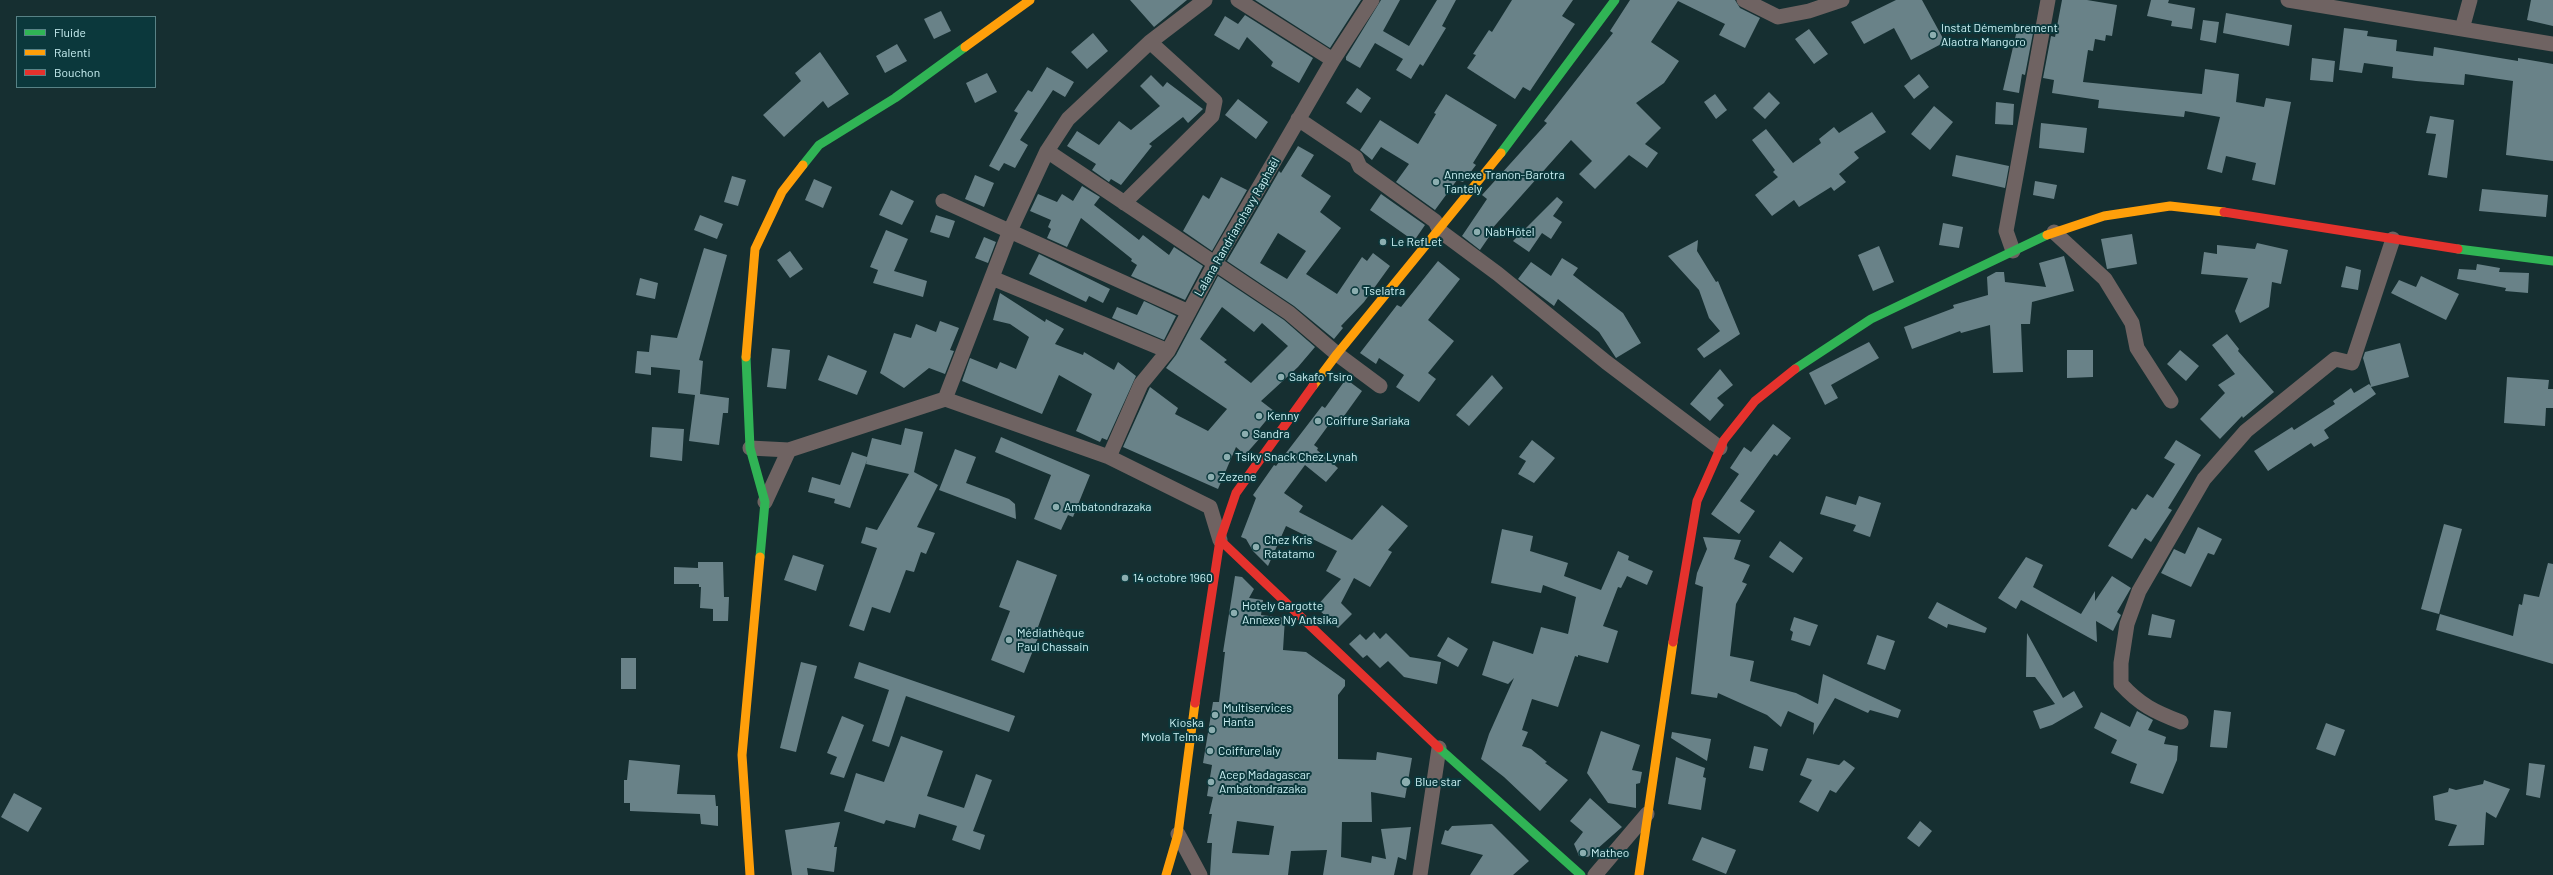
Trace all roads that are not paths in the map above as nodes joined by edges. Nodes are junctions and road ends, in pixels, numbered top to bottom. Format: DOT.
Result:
graph roads {
  1 [pos="1030,0"];
  2 [pos="1204,0"];
  3 [pos="1238,0"];
  4 [pos="1372,0"];
  5 [pos="1615,0"];
  6 [pos="1744,0"];
  7 [pos="1842,0"];
  8 [pos="2048,0"];
  9 [pos="2288,0"];
  10 [pos="2470,0"];
  11 [pos="2462,29"];
  12 [pos="1150,42"];
  13 [pos="2553,44"];
  14 [pos="1333,60"];
  15 [pos="1298,119"];
  16 [pos="1047,151"];
  17 [pos="943,201"];
  18 [pos="1124,203"];
  19 [pos="1440,231"];
  20 [pos="2054,232"];
  21 [pos="1009,233"];
  22 [pos="2393,239"];
  23 [pos="2013,251"];
  24 [pos="2553,261"];
  25 [pos="1215,263"];
  26 [pos="992,278"];
  27 [pos="1189,312"];
  28 [pos="1168,351"];
  29 [pos="1337,354"];
  30 [pos="1380,386"];
  31 [pos="945,399"];
  32 [pos="2171,401"];
  33 [pos="750,448"];
  34 [pos="1720,448"];
  35 [pos="789,450"];
  36 [pos="1109,457"];
  37 [pos="765,502"];
  38 [pos="1220,540"];
  39 [pos="2181,722"];
  40 [pos="1439,748"];
  41 [pos="1647,814"];
  42 [pos="1178,834"];
  43 [pos="750,875"];
  44 [pos="1166,875"];
  45 [pos="1200,875"];
  46 [pos="1420,875"];
  47 [pos="1581,875"];
  48 [pos="1595,875"];
  49 [pos="1639,875"];
  1 -- 33 [label="street"];
  2 -- 12 [label="street"];
  3 -- 14 [label="street"];
  4 -- 14 [label="street, Lalana Randrianohavy Raphaël"];
  5 -- 19 [label="street"];
  6 -- 7 [label="street"];
  8 -- 23 [label="street"];
  9 -- 11 [label="street"];
  10 -- 11 [label="street"];
  11 -- 13 [label="street"];
  12 -- 16 [label="street"];
  12 -- 18 [label="street"];
  14 -- 15 [label="street, Lalana Randrianohavy Raphaël"];
  15 -- 19 [label="street"];
  15 -- 25 [label="street, Lalana Randrianohavy Raphaël"];
  16 -- 18 [label="street"];
  16 -- 21 [label="street"];
  17 -- 21 [label="street"];
  18 -- 25 [label="street"];
  19 -- 29 [label="street"];
  19 -- 34 [label="street"];
  20 -- 22 [label="street"];
  20 -- 23 [label="street"];
  20 -- 32 [label="street"];
  21 -- 26 [label="street"];
  21 -- 27 [label="street"];
  22 -- 24 [label="street"];
  22 -- 39 [label="street"];
  23 -- 34 [label="street"];
  25 -- 27 [label="street, Lalana Randrianohavy Raphaël"];
  25 -- 29 [label="street"];
  26 -- 28 [label="street"];
  26 -- 31 [label="street"];
  27 -- 28 [label="street, Lalana Randrianohavy Raphaël"];
  28 -- 36 [label="street, Lalana Randrianohavy Raphaël"];
  29 -- 30 [label="street"];
  29 -- 38 [label="street"];
  31 -- 35 [label="street"];
  31 -- 36 [label="street"];
  33 -- 35 [label="street"];
  33 -- 37 [label="street"];
  34 -- 41 [label="street"];
  35 -- 37 [label="street"];
  36 -- 38 [label="street"];
  37 -- 43 [label="street"];
  38 -- 40 [label="street"];
  38 -- 42 [label="street"];
  40 -- 46 [label="street"];
  40 -- 47 [label="street"];
  41 -- 48 [label="street"];
  41 -- 49 [label="street"];
  42 -- 44 [label="street"];
  42 -- 45 [label="street"];
}
